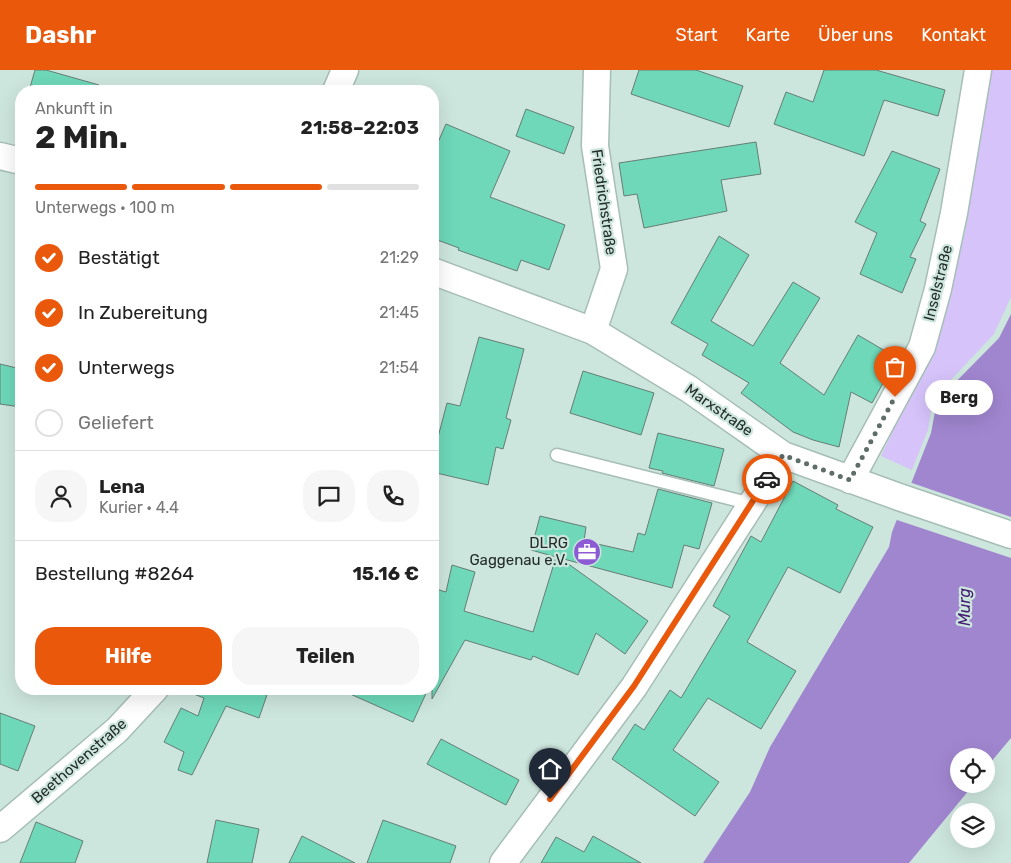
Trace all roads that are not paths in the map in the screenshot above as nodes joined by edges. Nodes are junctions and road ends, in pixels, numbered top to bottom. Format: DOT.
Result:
graph roads {
  1 [pos="345,70"];
  2 [pos="597,70"];
  3 [pos="978,70"];
  4 [pos="339,85"];
  5 [pos="0,156"];
  6 [pos="15,160"];
  7 [pos="439,274"];
  8 [pos="593,331"];
  9 [pos="557,455"];
  10 [pos="783,455"];
  11 [pos="850,480"];
  12 [pos="752,504"];
  13 [pos="1011,536"];
  14 [pos="149,695"];
  15 [pos="0,829"];
  16 [pos="502,863"];
  1 -- 4 [label="street"];
  2 -- 8 [label="street, Friedrichstraße"];
  3 -- 11 [label="street, Inselstraße"];
  5 -- 6 [label="street"];
  7 -- 8 [label="street, Marxstraße"];
  8 -- 10 [label="street, Marxstraße"];
  9 -- 12 [label="lane"];
  10 -- 11 [label="street, Marxstraße"];
  10 -- 12 [label="street"];
  11 -- 13 [label="street, Marxstraße"];
  12 -- 16 [label="street"];
  14 -- 15 [label="street, Beethovenstraße"];
}
